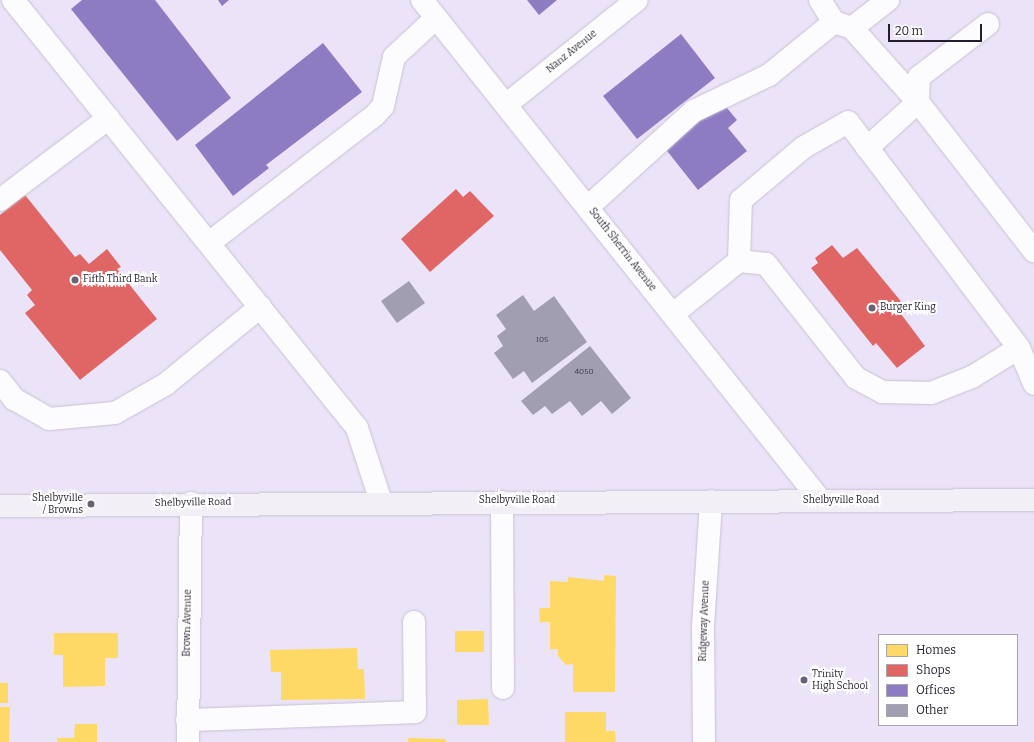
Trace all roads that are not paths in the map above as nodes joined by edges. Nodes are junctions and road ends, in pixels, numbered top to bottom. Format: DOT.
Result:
graph roads {
  1 [pos="13,0"];
  2 [pos="422,0"];
  3 [pos="637,0"];
  4 [pos="820,0"];
  5 [pos="888,0"];
  6 [pos="436,18"];
  7 [pos="988,24"];
  8 [pos="843,25"];
  9 [pos="918,102"];
  10 [pos="507,104"];
  11 [pos="109,118"];
  12 [pos="867,148"];
  13 [pos="0,200"];
  14 [pos="588,207"];
  15 [pos="209,243"];
  16 [pos="1034,251"];
  17 [pos="739,261"];
  18 [pos="260,307"];
  19 [pos="673,314"];
  20 [pos="1019,348"];
  21 [pos="0,381"];
  22 [pos="1034,384"];
  23 [pos="1034,500"];
  24 [pos="711,501"];
  25 [pos="821,501"];
  26 [pos="381,502"];
  27 [pos="502,502"];
  28 [pos="191,503"];
  29 [pos="0,506"];
  30 [pos="414,622"];
  31 [pos="503,688"];
  32 [pos="187,720"];
  33 [pos="188,742"];
  34 [pos="704,742"];
  1 -- 11 [label="street"];
  2 -- 6 [label="street, South Sherrin Avenue"];
  3 -- 10 [label="street, Nanz Avenue"];
  4 -- 8 [label="street"];
  5 -- 8 [label="street"];
  6 -- 10 [label="street, South Sherrin Avenue"];
  6 -- 15 [label="street"];
  7 -- 9 [label="street"];
  8 -- 9 [label="street"];
  8 -- 14 [label="street"];
  9 -- 12 [label="street"];
  9 -- 16 [label="street"];
  10 -- 14 [label="street, South Sherrin Avenue"];
  11 -- 13 [label="street"];
  11 -- 15 [label="street"];
  12 -- 17 [label="street"];
  12 -- 20 [label="street"];
  14 -- 19 [label="street, South Sherrin Avenue"];
  15 -- 18 [label="street"];
  17 -- 19 [label="street"];
  17 -- 20 [label="street"];
  18 -- 21 [label="street"];
  18 -- 26 [label="street"];
  19 -- 25 [label="street, South Sherrin Avenue"];
  20 -- 22 [label="street"];
  23 -- 25 [label="main road, Shelbyville Road"];
  24 -- 25 [label="main road, Shelbyville Road"];
  24 -- 27 [label="main road, Shelbyville Road"];
  24 -- 34 [label="street, Ridgeway Avenue"];
  26 -- 27 [label="main road, Shelbyville Road"];
  26 -- 28 [label="main road, Shelbyville Road"];
  27 -- 31 [label="street"];
  28 -- 29 [label="main road, Shelbyville Road"];
  28 -- 32 [label="street, Brown Avenue"];
  30 -- 32 [label="street"];
  32 -- 33 [label="street, Brown Avenue"];
}
